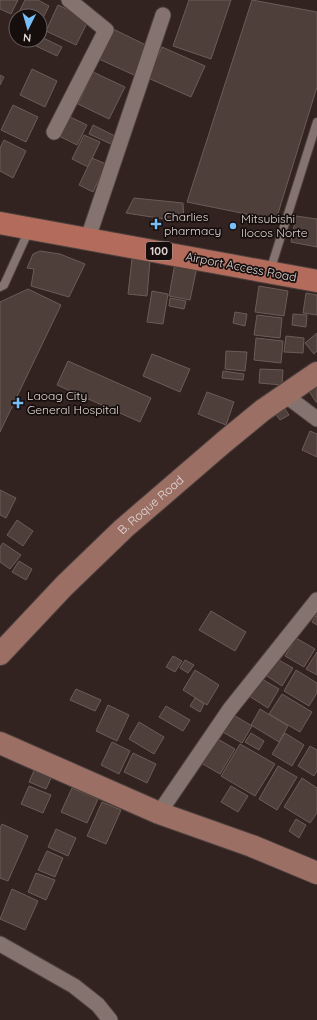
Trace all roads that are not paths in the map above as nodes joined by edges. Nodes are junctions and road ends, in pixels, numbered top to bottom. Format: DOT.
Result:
graph roads {
  1 [pos="69,0"];
  2 [pos="163,15"];
  3 [pos="317,122"];
  4 [pos="54,132"];
  5 [pos="0,223"];
  6 [pos="30,228"];
  7 [pos="88,238"];
  8 [pos="270,272"];
  9 [pos="317,281"];
  10 [pos="1,283"];
  11 [pos="317,373"];
  12 [pos="285,395"];
  13 [pos="317,419"];
  14 [pos="317,600"];
  15 [pos="0,654"];
  16 [pos="0,743"];
  17 [pos="159,813"];
  18 [pos="317,873"];
  19 [pos="0,944"];
  20 [pos="110,1020"];
  1 -- 4 [label="street"];
  2 -- 7 [label="street"];
  3 -- 8 [label="lane"];
  5 -- 6 [label="main road, Airport Access Road / 100"];
  6 -- 7 [label="main road, Airport Access Road / 100"];
  6 -- 10 [label="lane"];
  7 -- 8 [label="main road, Airport Access Road / 100"];
  8 -- 9 [label="main road, Airport Access Road / 100"];
  11 -- 12 [label="street, B. Roque Road"];
  12 -- 13 [label="street"];
  12 -- 15 [label="street, B. Roque Road"];
  14 -- 17 [label="street"];
  16 -- 17 [label="street"];
  17 -- 18 [label="street"];
  19 -- 20 [label="street"];
}
